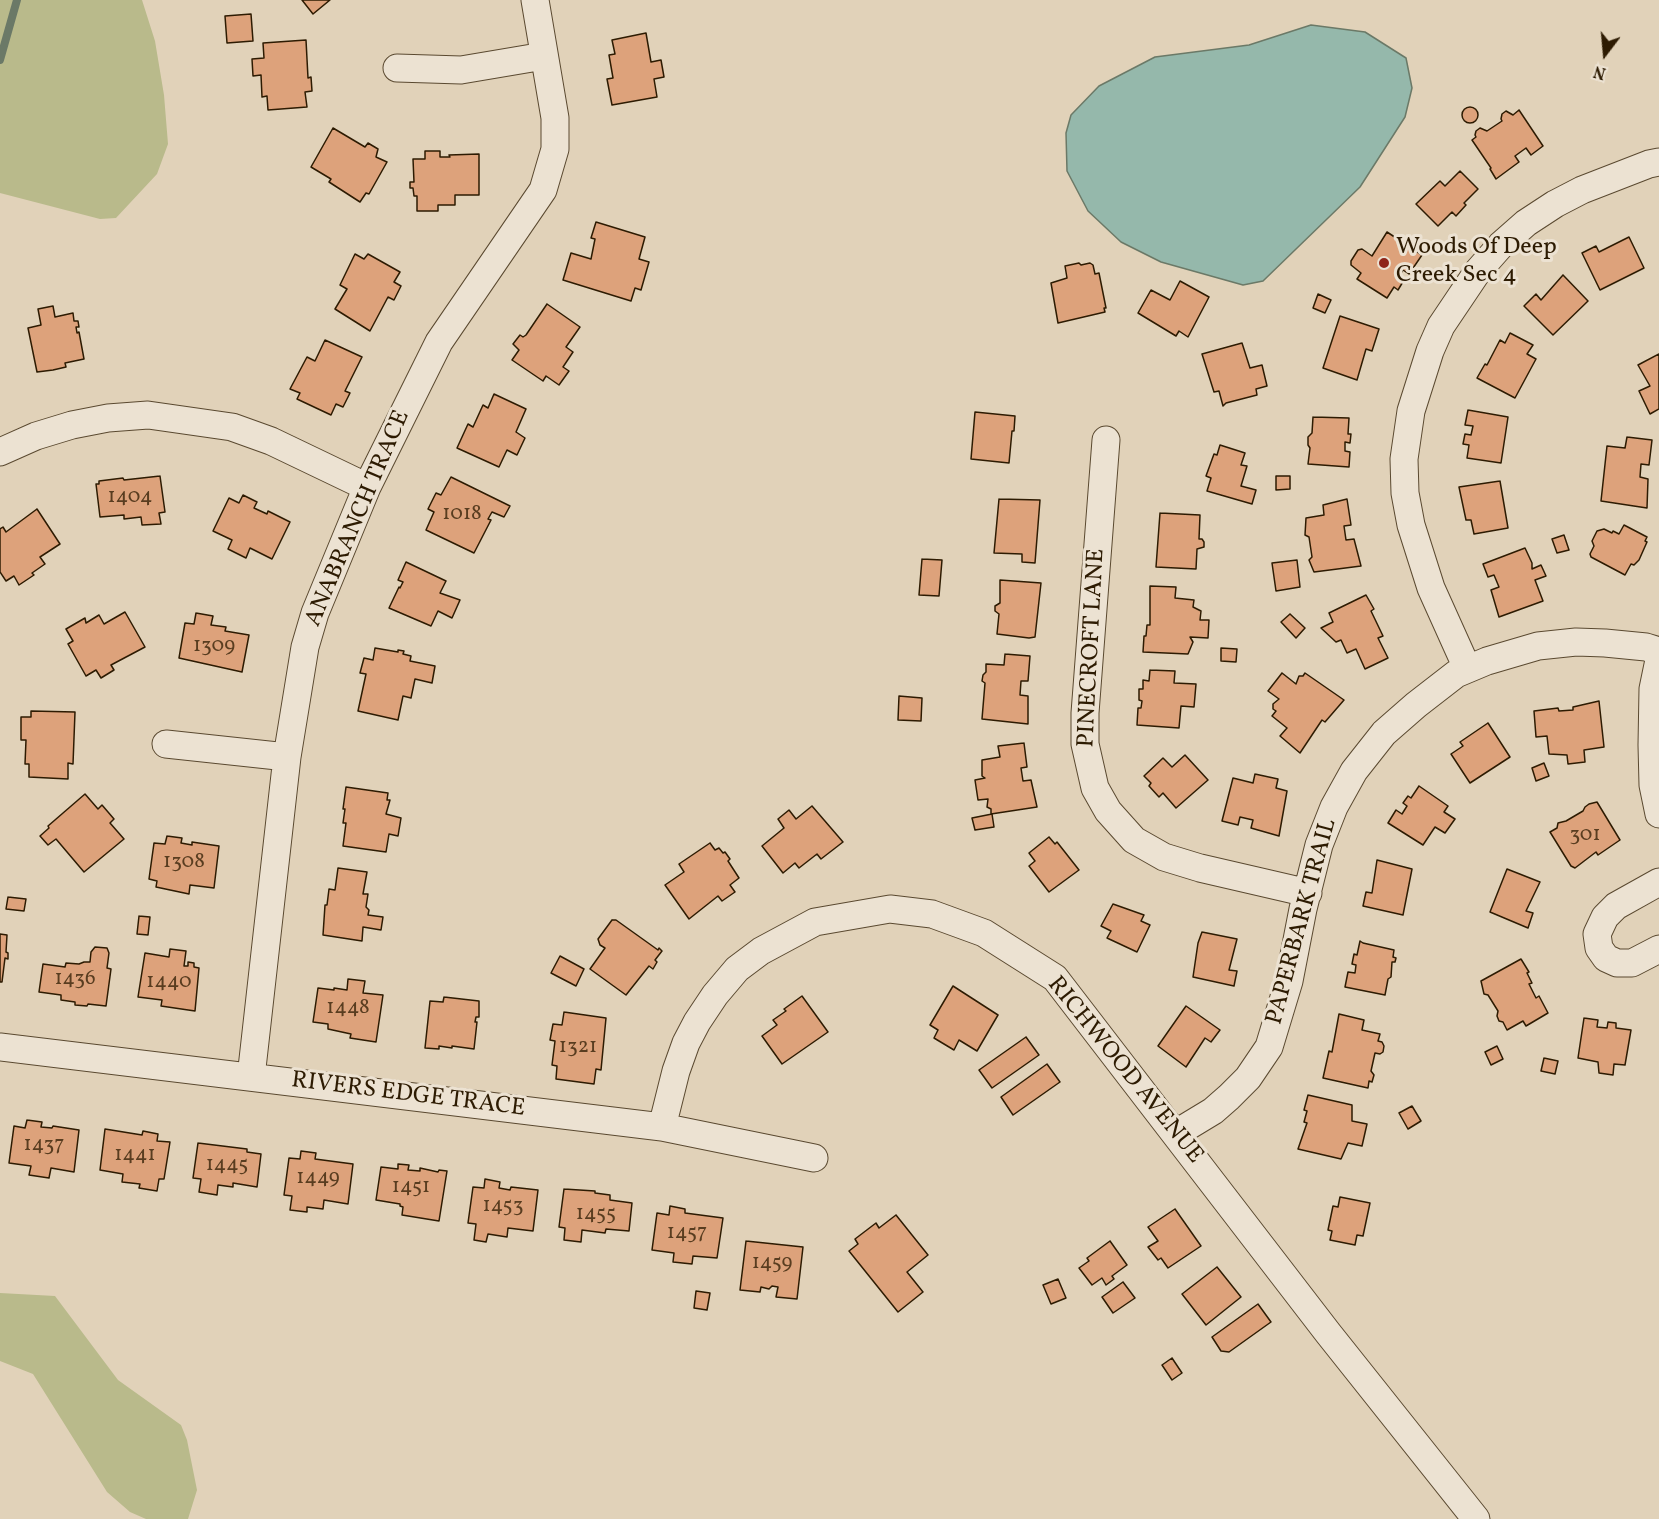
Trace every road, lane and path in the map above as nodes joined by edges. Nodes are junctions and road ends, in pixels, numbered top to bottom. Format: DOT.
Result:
graph roads {
  1 [pos="535,0"];
  2 [pos="544,56"];
  3 [pos="397,68"];
  4 [pos="1659,162"];
  5 [pos="1106,440"];
  6 [pos="0,452"];
  7 [pos="367,487"];
  8 [pos="1659,651"];
  9 [pos="1659,660"];
  10 [pos="1467,668"];
  11 [pos="166,744"];
  12 [pos="287,757"];
  13 [pos="1659,814"];
  14 [pos="1659,882"];
  15 [pos="1308,893"];
  16 [pos="1659,949"];
  17 [pos="0,1047"];
  18 [pos="251,1077"];
  19 [pos="662,1127"];
  20 [pos="1175,1134"];
  21 [pos="814,1158"];
  22 [pos="1476,1519"];
  1 -- 2 [label="street, ANABRANCH TRACE"];
  2 -- 3 [label="street"];
  2 -- 7 [label="street, ANABRANCH TRACE"];
  4 -- 10 [label="street"];
  5 -- 15 [label="street, PINECROFT LANE"];
  6 -- 7 [label="street"];
  7 -- 12 [label="street, ANABRANCH TRACE"];
  8 -- 10 [label="street, PAPERBARK TRAIL"];
  9 -- 13 [label="street"];
  10 -- 15 [label="street, PAPERBARK TRAIL"];
  11 -- 12 [label="street"];
  12 -- 18 [label="street, ANABRANCH TRACE"];
  14 -- 16 [label="street"];
  15 -- 20 [label="street, PAPERBARK TRAIL"];
  17 -- 18 [label="street, RIVERS EDGE TRACE"];
  18 -- 19 [label="street, RIVERS EDGE TRACE"];
  19 -- 20 [label="street, RICHWOOD AVENUE"];
  19 -- 21 [label="street, RIVERS EDGE TRACE"];
  20 -- 22 [label="street, RICHWOOD AVENUE"];
}
